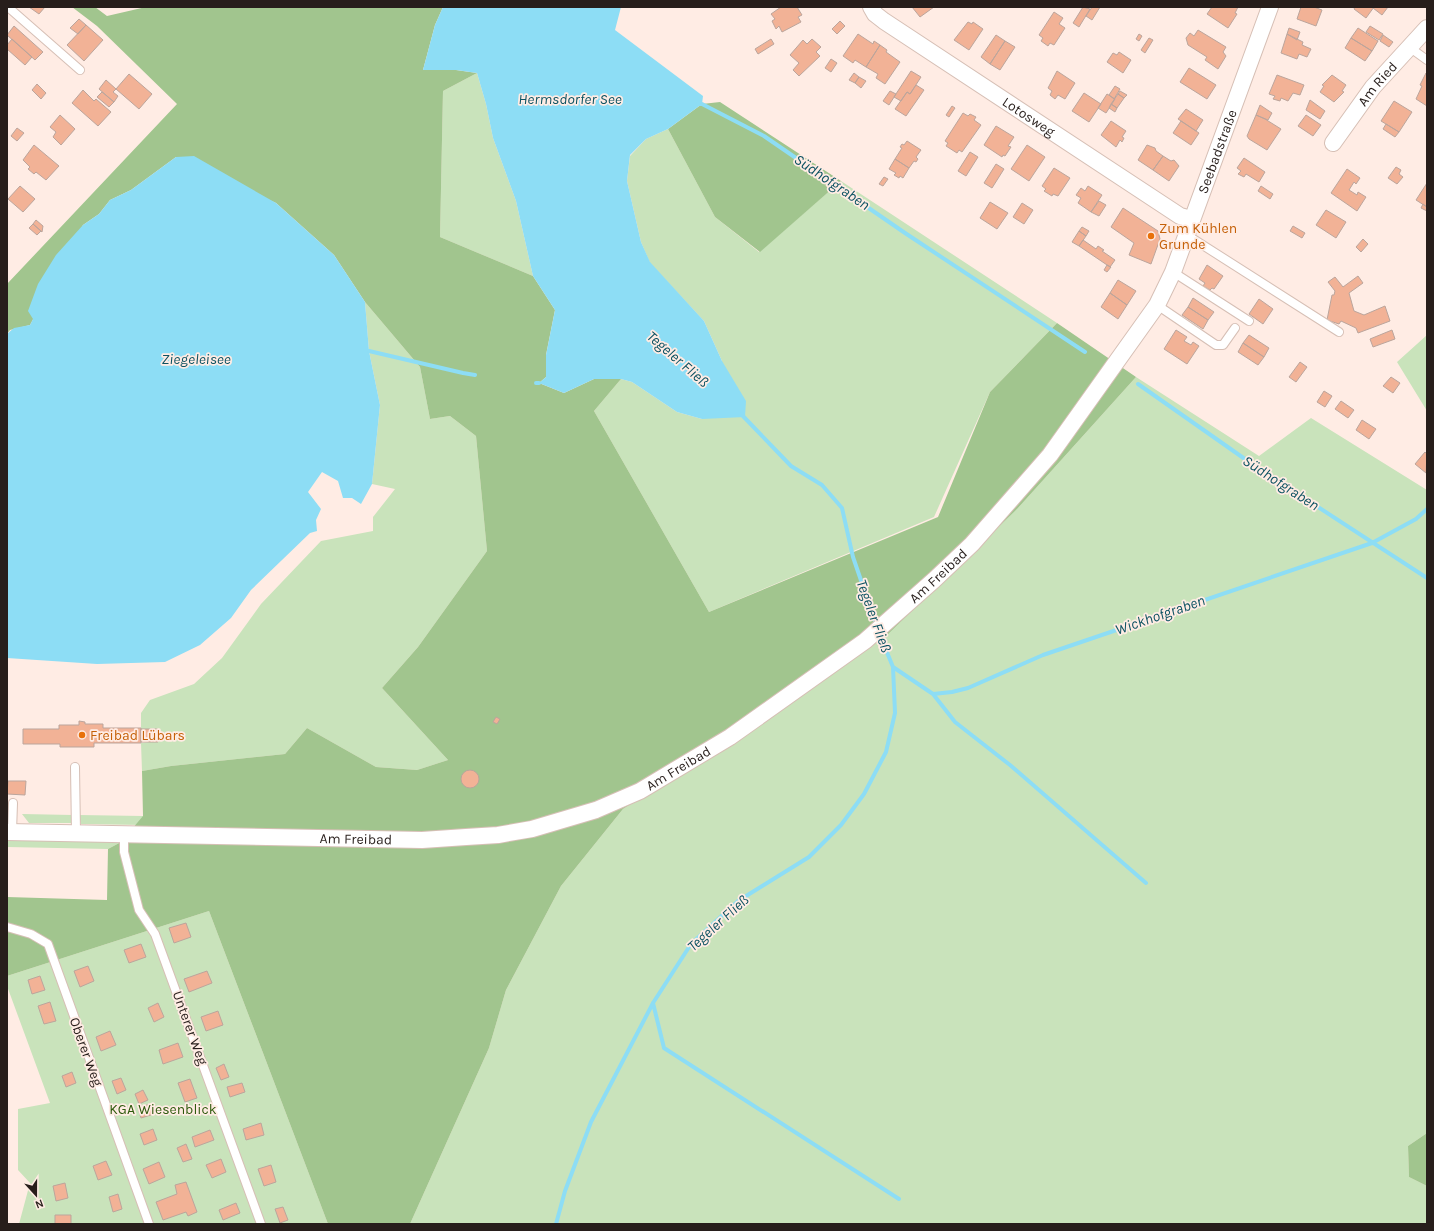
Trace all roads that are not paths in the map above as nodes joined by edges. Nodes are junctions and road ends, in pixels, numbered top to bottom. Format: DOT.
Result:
graph roads {
  1 [pos="8,7"];
  2 [pos="871,7"];
  3 [pos="1270,7"];
  4 [pos="1427,28"];
  5 [pos="1409,47"];
  6 [pos="1427,60"];
  7 [pos="80,70"];
  8 [pos="1333,143"];
  9 [pos="1191,219"];
  10 [pos="1187,235"];
  11 [pos="1173,272"];
  12 [pos="1160,300"];
  13 [pos="1250,321"];
  14 [pos="1235,328"];
  15 [pos="1339,332"];
  16 [pos="75,767"];
  17 [pos="13,803"];
  18 [pos="10,832"];
  19 [pos="76,833"];
  20 [pos="124,833"];
  21 [pos="7,927"];
  22 [pos="149,1224"];
  23 [pos="261,1224"];
  1 -- 7 [label="lane"];
  2 -- 9 [label="street, Lotosweg"];
  3 -- 9 [label="street, Seebadstraße"];
  4 -- 5 [label="street, Am Ried"];
  5 -- 6 [label="lane"];
  5 -- 8 [label="street, Am Ried"];
  9 -- 10 [label="street, Seebadstraße"];
  10 -- 11 [label="street, Seebadstraße"];
  10 -- 15 [label="lane"];
  11 -- 12 [label="street, Seebadstraße"];
  11 -- 13 [label="lane"];
  12 -- 14 [label="lane"];
  12 -- 20 [label="street, Am Freibad"];
  16 -- 19 [label="lane"];
  17 -- 18 [label="lane"];
  18 -- 19 [label="street, Am Freibad"];
  19 -- 20 [label="street, Am Freibad"];
  20 -- 23 [label="lane, Unterer Weg"];
  21 -- 22 [label="lane, Oberer Weg"];
}
